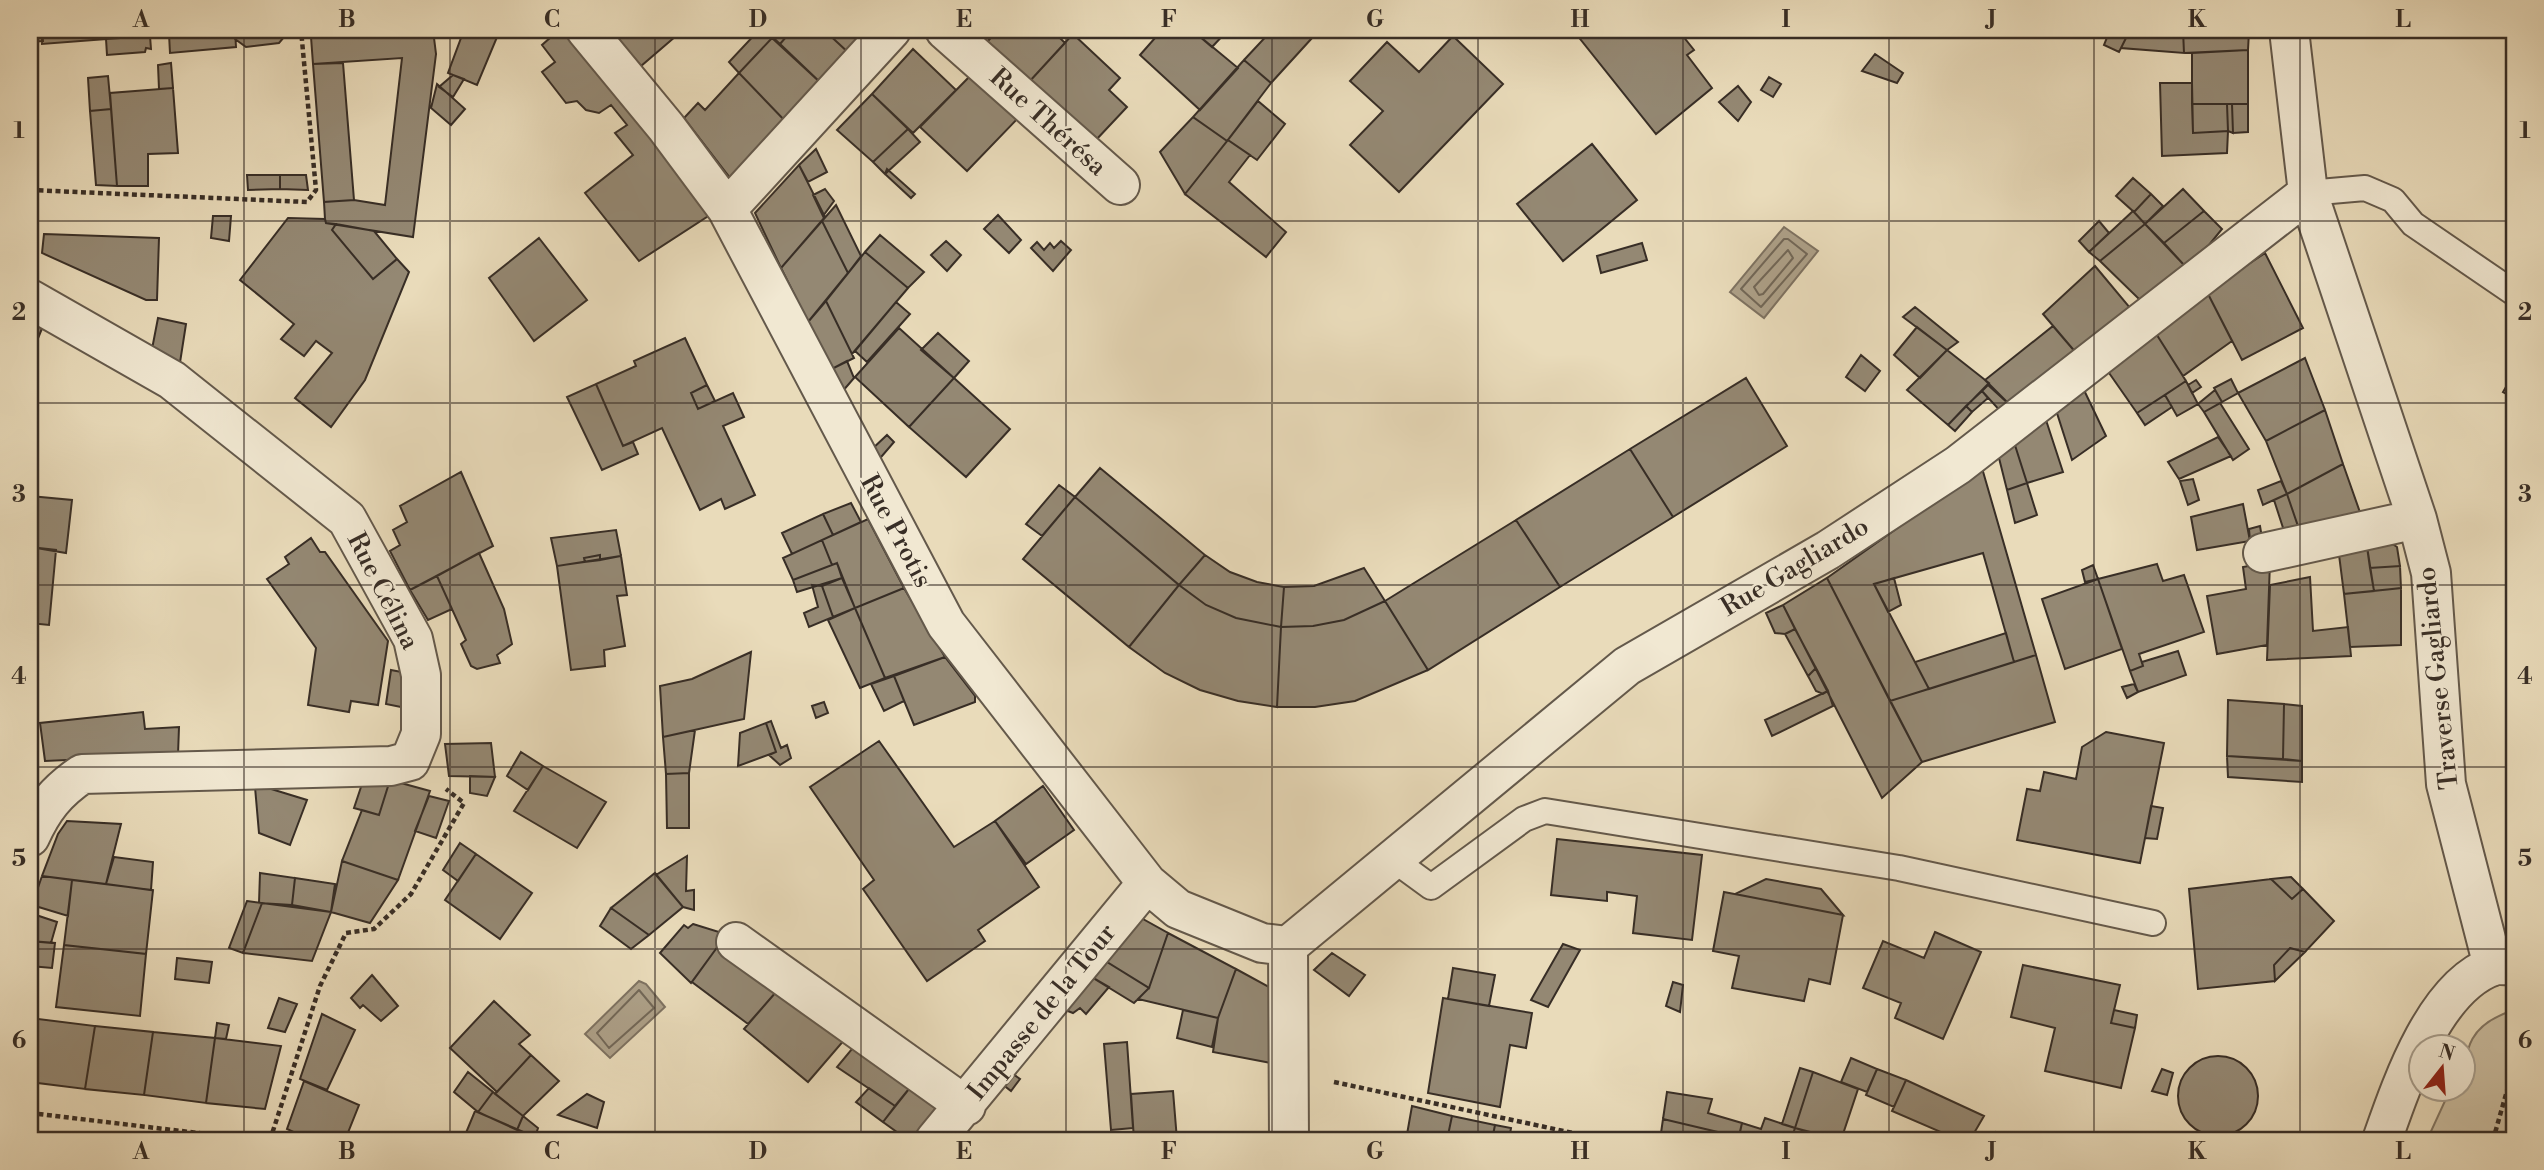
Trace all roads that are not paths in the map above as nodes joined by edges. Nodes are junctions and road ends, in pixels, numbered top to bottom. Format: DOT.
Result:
graph roads {
  1 [pos="586,30"];
  2 [pos="891,30"];
  3 [pos="945,30"];
  4 [pos="2289,30"];
  5 [pos="1120,186"];
  6 [pos="2308,193"];
  7 [pos="727,209"];
  8 [pos="2514,293"];
  9 [pos="30,299"];
  10 [pos="2417,519"];
  11 [pos="2263,553"];
  12 [pos="30,837"];
  13 [pos="1394,860"];
  14 [pos="1147,883"];
  15 [pos="2153,923"];
  16 [pos="736,942"];
  17 [pos="1288,946"];
  18 [pos="2504,966"];
  19 [pos="966,1106"];
  20 [pos="935,1140"];
  21 [pos="1289,1140"];
  22 [pos="2382,1140"];
  1 -- 7 [label="street, Rue Protis"];
  2 -- 7 [label="street"];
  3 -- 5 [label="street, Rue Thérésa"];
  4 -- 6 [label="street, Traverse Gagliardo"];
  6 -- 8 [label="lane"];
  6 -- 10 [label="street, Traverse Gagliardo"];
  6 -- 13 [label="street, Rue Gagliardo"];
  7 -- 14 [label="street, Rue Protis"];
  9 -- 12 [label="street, Rue Célina"];
  10 -- 11 [label="street"];
  10 -- 18 [label="street, Traverse Gagliardo"];
  13 -- 15 [label="lane"];
  13 -- 17 [label="street, Rue Gagliardo"];
  14 -- 17 [label="street, Rue Protis"];
  14 -- 19 [label="street, Impasse de la Tour"];
  16 -- 19 [label="street"];
  17 -- 21 [label="street"];
  18 -- 22 [label="street"];
  19 -- 20 [label="street, Impasse de la Tour"];
}
